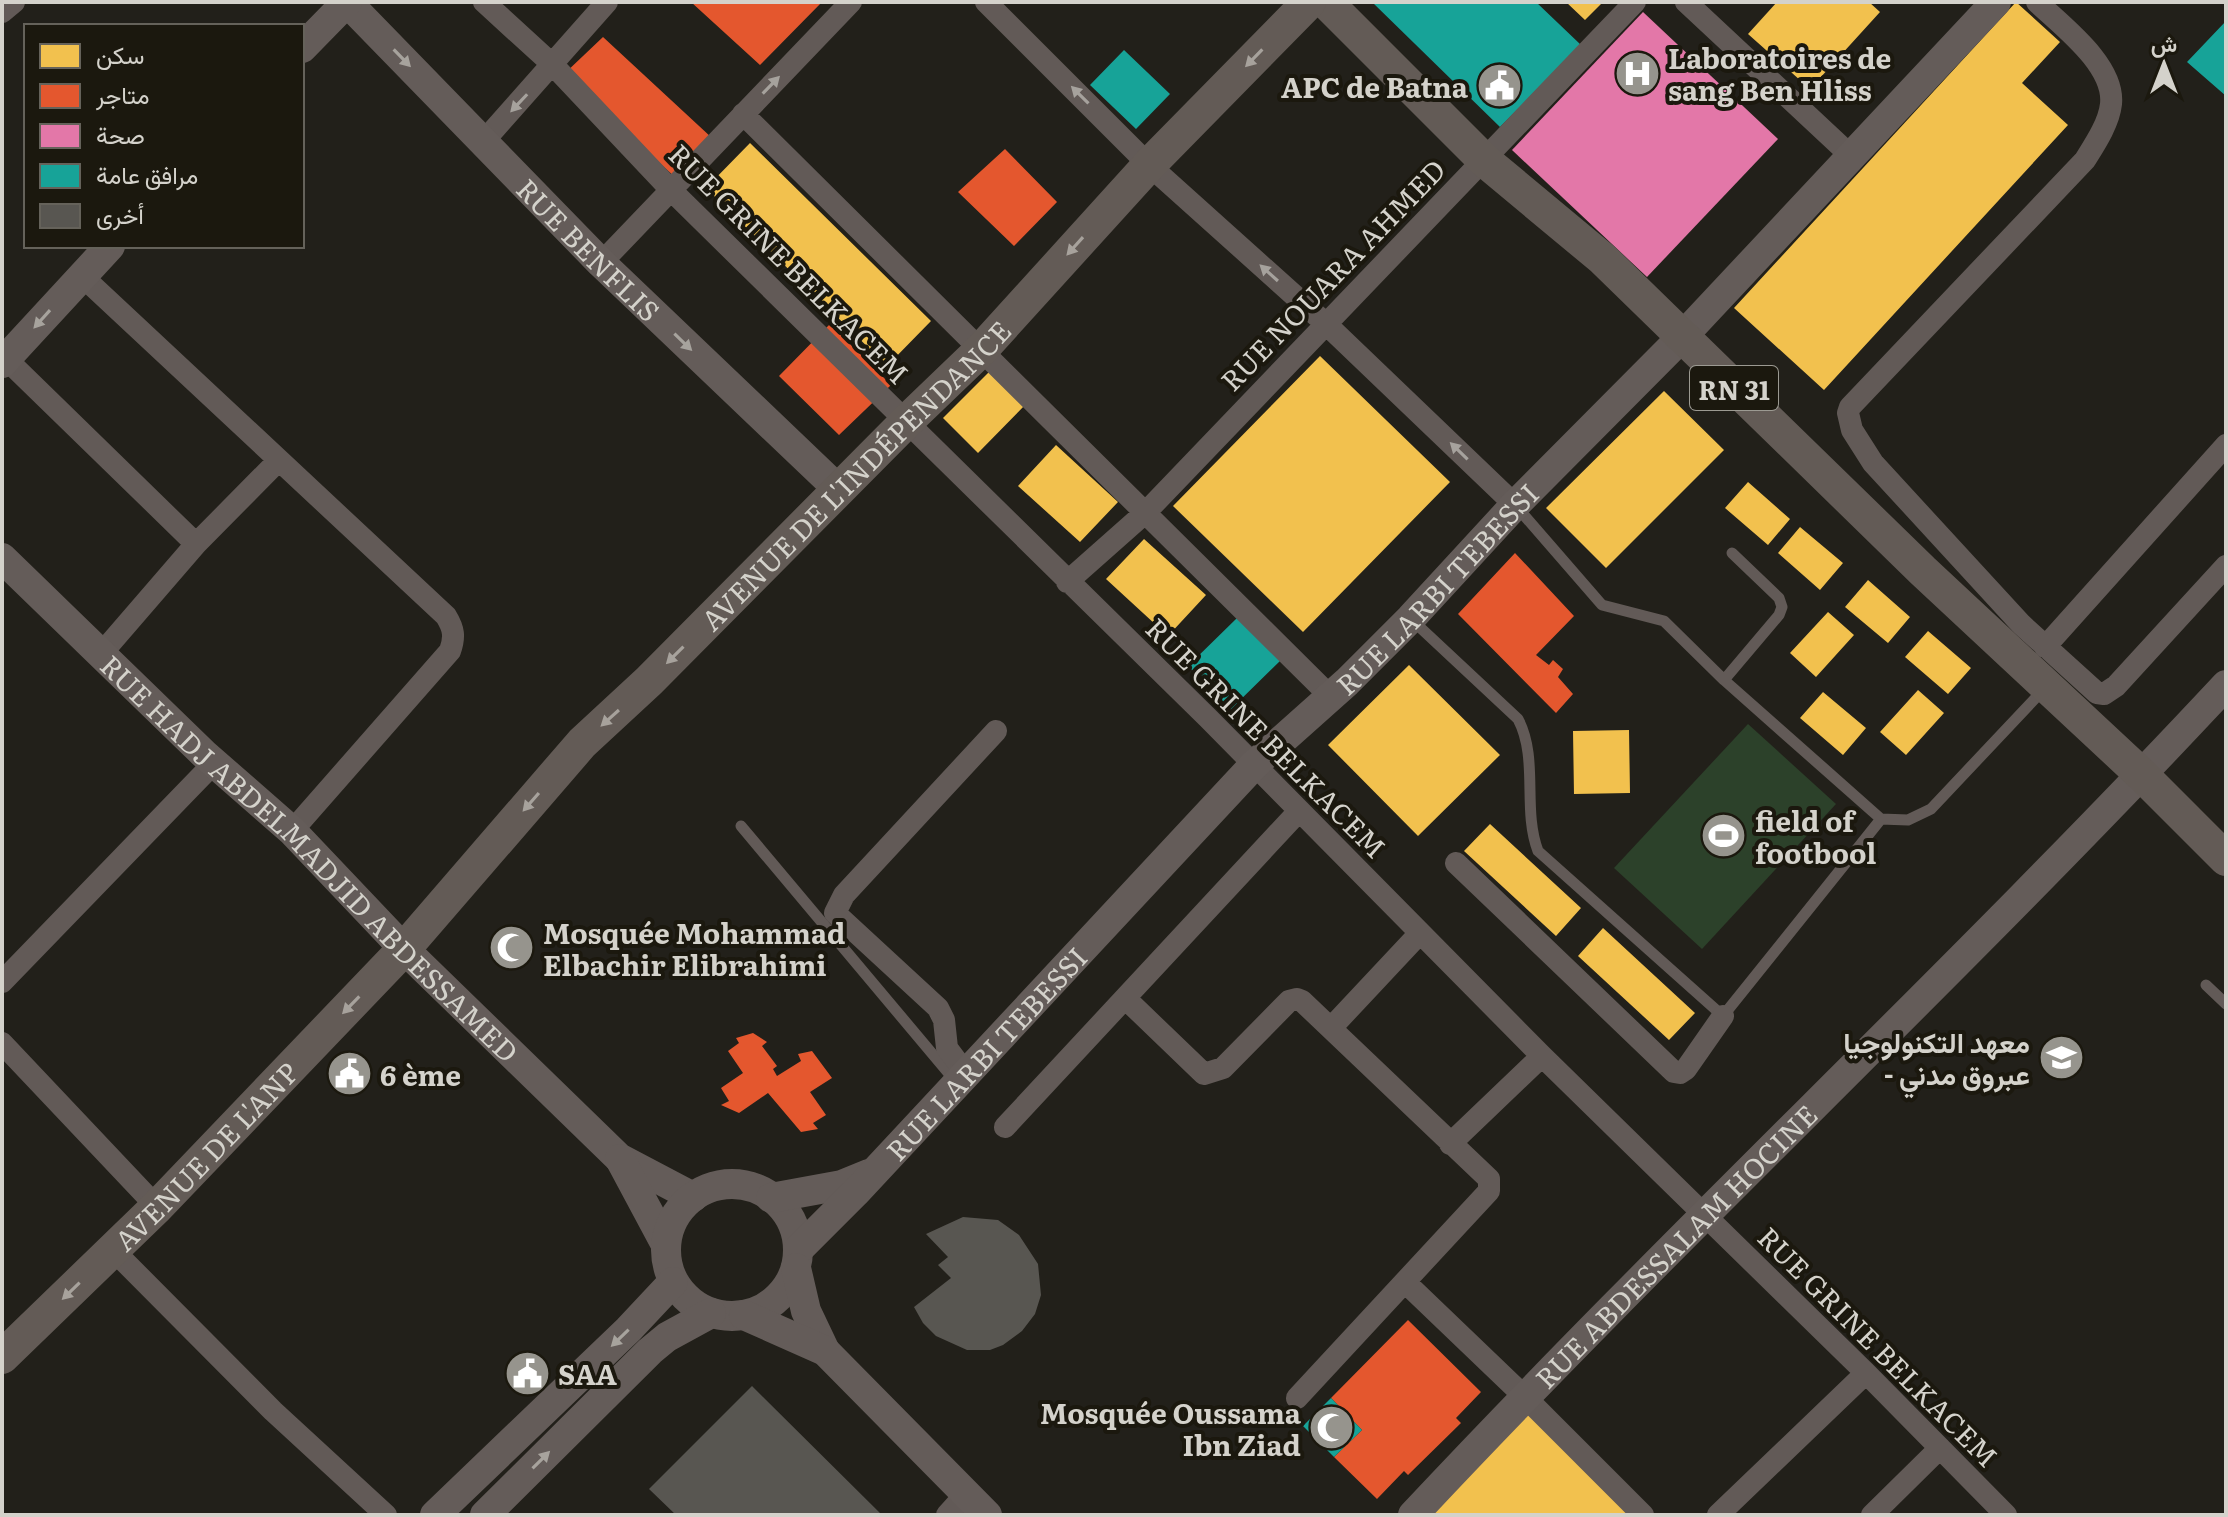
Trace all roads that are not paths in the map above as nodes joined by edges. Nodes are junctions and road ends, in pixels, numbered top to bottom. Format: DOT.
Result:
graph roads {
  1 [pos="14,2"];
  2 [pos="347,2"];
  3 [pos="484,2"];
  4 [pos="607,2"];
  5 [pos="851,2"];
  6 [pos="986,2"];
  7 [pos="1309,2"];
  8 [pos="1326,2"];
  9 [pos="1635,2"];
  10 [pos="1686,2"];
  11 [pos="1996,2"];
  12 [pos="2037,2"];
  13 [pos="2,12"];
  14 [pos="304,46"];
  15 [pos="553,65"];
  16 [pos="743,114"];
  17 [pos="483,142"];
  18 [pos="1850,155"];
  19 [pos="1484,160"];
  20 [pos="1149,165"];
  21 [pos="671,190"];
  22 [pos="94,263"];
  23 [pos="601,263"];
  24 [pos="1325,323"];
  25 [pos="1681,338"];
  26 [pos="982,349"];
  27 [pos="3,359"];
  28 [pos="907,421"];
  29 [pos="2226,445"];
  30 [pos="278,461"];
  31 [pos="839,490"];
  32 [pos="1515,505"];
  33 [pos="1146,512"];
  34 [pos="196,544"];
  35 [pos="1732,553"];
  36 [pos="2,558"];
  37 [pos="2226,566"];
  38 [pos="1067,582"];
  39 [pos="1411,618"];
  40 [pos="2045,647"];
  41 [pos="101,654"];
  42 [pos="1724,680"];
  43 [pos="2226,685"];
  44 [pos="2046,687"];
  45 [pos="1331,697"];
  46 [pos="996,731"];
  47 [pos="214,763"];
  48 [pos="1254,765"];
  49 [pos="2142,775"];
  50 [pos="1299,811"];
  51 [pos="1881,819"];
  52 [pos="741,826"];
  53 [pos="292,831"];
  54 [pos="2226,859"];
  55 [pos="1456,863"];
  56 [pos="1420,933"];
  57 [pos="404,949"];
  58 [pos="2,982"];
  59 [pos="2206,985"];
  60 [pos="1126,999"];
  61 [pos="2226,1004"];
  62 [pos="1723,1016"];
  63 [pos="1331,1028"];
  64 [pos="2,1043"];
  65 [pos="1542,1056"];
  66 [pos="961,1077"];
  67 [pos="1005,1127"];
  68 [pos="1450,1144"];
  69 [pos="619,1158"];
  70 [pos="875,1172"];
  71 [pos="693,1197"];
  72 [pos="771,1198"];
  73 [pos="157,1207"];
  74 [pos="1703,1215"];
  75 [pos="666,1245"];
  76 [pos="113,1250"];
  77 [pos="797,1259"];
  78 [pos="673,1282"];
  79 [pos="1406,1283"];
  80 [pos="711,1313"];
  81 [pos="744,1315"];
  82 [pos="825,1351"];
  83 [pos="2,1357"];
  84 [pos="1866,1373"];
  85 [pos="1297,1398"];
  86 [pos="1526,1398"];
  87 [pos="1940,1448"];
  88 [pos="967,1508"];
  89 [pos="386,1515"];
  90 [pos="435,1515"];
  91 [pos="485,1515"];
  92 [pos="1413,1515"];
  93 [pos="1643,1515"];
  94 [pos="1718,1515"];
  95 [pos="1872,1515"];
  96 [pos="2006,1515"];
  1 -- 13 [label="street"];
  2 -- 14 [label="street"];
  2 -- 17 [label="street, RUE BENFLIS, one-way"];
  3 -- 15 [label="street, RUE GRINE BELKACEM"];
  4 -- 15 [label="street"];
  16 -- 5 [label="street, one-way"];
  20 -- 6 [label="street, one-way"];
  7 -- 20 [label="main road, AVENUE DE L'INDÉPENDANCE, one-way"];
  8 -- 19 [label="main road, RN 31"];
  9 -- 19 [label="street, RUE NOUARA AHMED"];
  10 -- 18 [label="street"];
  11 -- 18 [label="street, RUE LARBI TEBESSI"];
  12 -- 40 [label="street"];
  15 -- 17 [label="street, one-way"];
  15 -- 21 [label="street, RUE GRINE BELKACEM"];
  16 -- 21 [label="street"];
  16 -- 26 [label="street"];
  17 -- 23 [label="street, RUE BENFLIS"];
  18 -- 25 [label="street, RUE LARBI TEBESSI"];
  19 -- 24 [label="street, RUE NOUARA AHMED"];
  19 -- 25 [label="main road, RN 31"];
  24 -- 20 [label="street, one-way"];
  20 -- 26 [label="main road, AVENUE DE L'INDÉPENDANCE, one-way"];
  21 -- 23 [label="street"];
  21 -- 28 [label="street, RUE GRINE BELKACEM"];
  22 -- 27 [label="street, one-way"];
  22 -- 30 [label="street"];
  23 -- 31 [label="street, RUE BENFLIS, one-way"];
  32 -- 24 [label="street, one-way"];
  24 -- 33 [label="street, RUE NOUARA AHMED"];
  25 -- 32 [label="street, RUE LARBI TEBESSI"];
  25 -- 44 [label="main road, RN 31"];
  26 -- 28 [label="main road, AVENUE DE L'INDÉPENDANCE"];
  26 -- 33 [label="street"];
  27 -- 34 [label="street"];
  28 -- 31 [label="main road, AVENUE DE L'INDÉPENDANCE"];
  28 -- 38 [label="street, RUE GRINE BELKACEM"];
  29 -- 40 [label="street"];
  30 -- 34 [label="street"];
  30 -- 53 [label="street"];
  31 -- 57 [label="main road, AVENUE DE L'INDÉPENDANCE, one-way"];
  32 -- 39 [label="street, RUE LARBI TEBESSI"];
  32 -- 42 [label="lane"];
  33 -- 38 [label="street, RUE NOUARA AHMED"];
  33 -- 45 [label="street"];
  34 -- 41 [label="street"];
  35 -- 42 [label="lane"];
  36 -- 41 [label="street, RUE HADJ ABDELMADJID ABDESSAMED"];
  37 -- 40 [label="street"];
  38 -- 48 [label="street, RUE GRINE BELKACEM"];
  39 -- 45 [label="street, RUE LARBI TEBESSI"];
  39 -- 62 [label="lane"];
  41 -- 47 [label="street, RUE HADJ ABDELMADJID ABDESSAMED"];
  42 -- 51 [label="lane"];
  43 -- 49 [label="street, RUE ABDESSALAM HOCINE"];
  44 -- 49 [label="main road, RN 31"];
  44 -- 51 [label="lane"];
  45 -- 48 [label="street, RUE LARBI TEBESSI"];
  46 -- 66 [label="street"];
  47 -- 53 [label="street, RUE HADJ ABDELMADJID ABDESSAMED"];
  47 -- 58 [label="street"];
  48 -- 50 [label="street, RUE GRINE BELKACEM"];
  48 -- 66 [label="street, RUE LARBI TEBESSI"];
  49 -- 54 [label="main road, RN 31"];
  49 -- 74 [label="street, RUE ABDESSALAM HOCINE"];
  50 -- 56 [label="street, RUE GRINE BELKACEM"];
  50 -- 60 [label="street"];
  51 -- 62 [label="lane"];
  52 -- 66 [label="lane"];
  53 -- 57 [label="street, RUE HADJ ABDELMADJID ABDESSAMED"];
  55 -- 62 [label="street"];
  56 -- 63 [label="street"];
  56 -- 65 [label="street, RUE GRINE BELKACEM"];
  57 -- 69 [label="street, RUE HADJ ABDELMADJID ABDESSAMED"];
  57 -- 73 [label="main road, AVENUE DE L'ANP, one-way"];
  59 -- 61 [label="lane"];
  60 -- 63 [label="street"];
  60 -- 67 [label="street"];
  63 -- 68 [label="street"];
  64 -- 73 [label="street"];
  65 -- 68 [label="street"];
  65 -- 74 [label="street, RUE GRINE BELKACEM"];
  66 -- 70 [label="street, RUE LARBI TEBESSI"];
  68 -- 79 [label="street"];
  69 -- 71 [label="street, RUE HADJ ABDELMADJID ABDESSAMED"];
  69 -- 75 [label="street, RUE HADJ ABDELMADJID ABDESSAMED"];
  70 -- 72 [label="street, RUE LARBI TEBESSI"];
  70 -- 77 [label="street, RUE LARBI TEBESSI"];
  71 -- 72 [label="street"];
  71 -- 75 [label="street"];
  72 -- 77 [label="street"];
  73 -- 76 [label="main road, AVENUE DE L'ANP"];
  74 -- 84 [label="street, RUE GRINE BELKACEM"];
  74 -- 86 [label="street, RUE ABDESSALAM HOCINE"];
  75 -- 78 [label="street"];
  76 -- 83 [label="main road, AVENUE DE L'ANP, one-way"];
  76 -- 89 [label="street"];
  77 -- 81 [label="street"];
  77 -- 82 [label="street"];
  78 -- 80 [label="street"];
  78 -- 90 [label="street, one-way"];
  79 -- 85 [label="street"];
  79 -- 86 [label="street"];
  80 -- 81 [label="street"];
  91 -- 80 [label="street, one-way"];
  81 -- 82 [label="street"];
  82 -- 88 [label="street"];
  84 -- 87 [label="street, RUE GRINE BELKACEM"];
  84 -- 94 [label="street"];
  86 -- 92 [label="street, RUE ABDESSALAM HOCINE"];
  86 -- 93 [label="street"];
  87 -- 95 [label="street"];
  87 -- 96 [label="street, RUE GRINE BELKACEM"];
}
